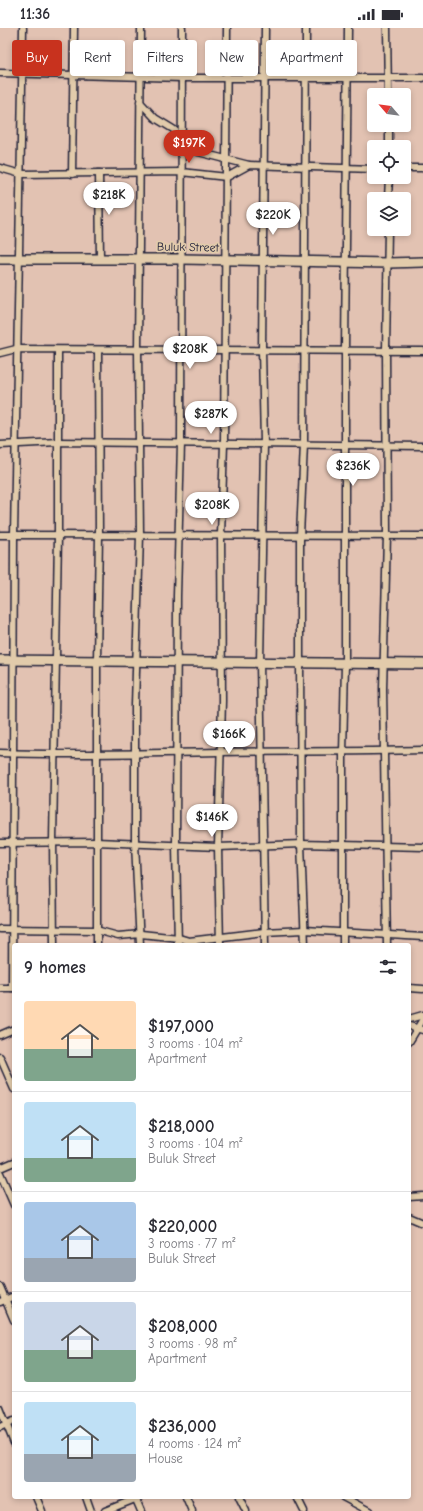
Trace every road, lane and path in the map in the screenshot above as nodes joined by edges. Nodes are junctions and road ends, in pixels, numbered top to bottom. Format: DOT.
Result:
graph roads {
  1 [pos="23,28"];
  2 [pos="74,28"];
  3 [pos="141,28"];
  4 [pos="182,28"];
  5 [pos="227,28"];
  6 [pos="265,28"];
  7 [pos="306,28"];
  8 [pos="348,28"];
  9 [pos="387,28"];
  10 [pos="23,40"];
  11 [pos="74,40"];
  12 [pos="0,73"];
  13 [pos="12,74"];
  14 [pos="23,76"];
  15 [pos="74,76"];
  16 [pos="107,76"];
  17 [pos="140,77"];
  18 [pos="183,78"];
  19 [pos="226,78"];
  20 [pos="264,78"];
  21 [pos="306,78"];
  22 [pos="349,78"];
  23 [pos="423,78"];
  24 [pos="388,79"];
  25 [pos="388,88"];
  26 [pos="140,102"];
  27 [pos="183,142"];
  28 [pos="226,160"];
  29 [pos="249,165"];
  30 [pos="263,166"];
  31 [pos="306,167"];
  32 [pos="0,168"];
  33 [pos="346,168"];
  34 [pos="411,168"];
  35 [pos="423,168"];
  36 [pos="367,169"];
  37 [pos="181,172"];
  38 [pos="99,173"];
  39 [pos="140,173"];
  40 [pos="21,174"];
  41 [pos="72,174"];
  42 [pos="227,177"];
  43 [pos="388,236"];
  44 [pos="140,258"];
  45 [pos="0,259"];
  46 [pos="19,259"];
  47 [pos="182,259"];
  48 [pos="100,260"];
  49 [pos="224,260"];
  50 [pos="264,261"];
  51 [pos="305,262"];
  52 [pos="345,262"];
  53 [pos="423,262"];
  54 [pos="388,263"];
  55 [pos="16,349"];
  56 [pos="58,350"];
  57 [pos="98,350"];
  58 [pos="138,350"];
  59 [pos="262,350"];
  60 [pos="386,350"];
  61 [pos="181,351"];
  62 [pos="224,351"];
  63 [pos="304,351"];
  64 [pos="345,351"];
  65 [pos="423,351"];
  66 [pos="0,353"];
  67 [pos="58,442"];
  68 [pos="98,443"];
  69 [pos="140,443"];
  70 [pos="15,444"];
  71 [pos="181,444"];
  72 [pos="224,444"];
  73 [pos="264,444"];
  74 [pos="304,444"];
  75 [pos="0,445"];
  76 [pos="344,445"];
  77 [pos="386,446"];
  78 [pos="423,446"];
  79 [pos="14,534"];
  80 [pos="0,535"];
  81 [pos="58,535"];
  82 [pos="100,535"];
  83 [pos="140,535"];
  84 [pos="177,535"];
  85 [pos="221,535"];
  86 [pos="387,535"];
  87 [pos="262,536"];
  88 [pos="300,536"];
  89 [pos="344,536"];
  90 [pos="423,536"];
  91 [pos="0,660"];
  92 [pos="56,660"];
  93 [pos="97,660"];
  94 [pos="12,661"];
  95 [pos="137,661"];
  96 [pos="177,662"];
  97 [pos="220,663"];
  98 [pos="260,663"];
  99 [pos="300,664"];
  100 [pos="345,664"];
  101 [pos="423,664"];
  102 [pos="385,665"];
  103 [pos="423,750"];
  104 [pos="220,752"];
  105 [pos="261,752"];
  106 [pos="384,752"];
  107 [pos="0,753"];
  108 [pos="12,753"];
  109 [pos="177,753"];
  110 [pos="301,753"];
  111 [pos="342,753"];
  112 [pos="55,754"];
  113 [pos="97,754"];
  114 [pos="135,754"];
  115 [pos="53,841"];
  116 [pos="96,842"];
  117 [pos="0,843"];
  118 [pos="12,843"];
  119 [pos="135,844"];
  120 [pos="301,844"];
  121 [pos="342,844"];
  122 [pos="385,845"];
  123 [pos="176,846"];
  124 [pos="218,847"];
  125 [pos="264,847"];
  126 [pos="423,847"];
  127 [pos="0,929"];
  128 [pos="13,929"];
  129 [pos="53,930"];
  130 [pos="96,930"];
  131 [pos="304,930"];
  132 [pos="344,931"];
  133 [pos="264,932"];
  134 [pos="141,934"];
  135 [pos="387,934"];
  136 [pos="220,937"];
  137 [pos="423,937"];
  138 [pos="179,938"];
  139 [pos="13,943"];
  140 [pos="54,943"];
  141 [pos="97,943"];
  142 [pos="140,943"];
  143 [pos="178,943"];
  144 [pos="220,943"];
  145 [pos="265,943"];
  146 [pos="305,943"];
  147 [pos="343,943"];
  148 [pos="387,943"];
  149 [pos="0,988"];
  150 [pos="12,988"];
  151 [pos="411,988"];
  152 [pos="423,989"];
  153 [pos="423,1015"];
  154 [pos="411,1018"];
  155 [pos="423,1018"];
  156 [pos="411,1026"];
  157 [pos="421,1029"];
  158 [pos="12,1030"];
  159 [pos="0,1035"];
  160 [pos="411,1040"];
  161 [pos="0,1057"];
  162 [pos="12,1084"];
  163 [pos="12,1163"];
  164 [pos="0,1168"];
  165 [pos="0,1172"];
  166 [pos="423,1196"];
  167 [pos="411,1197"];
  168 [pos="12,1200"];
  169 [pos="411,1218"];
  170 [pos="423,1223"];
  171 [pos="0,1287"];
  172 [pos="3,1301"];
  173 [pos="12,1317"];
  174 [pos="0,1408"];
  175 [pos="12,1422"];
  176 [pos="6,1424"];
  177 [pos="0,1427"];
  178 [pos="12,1438"];
  179 [pos="37,1499"];
  180 [pos="87,1499"];
  181 [pos="135,1499"];
  182 [pos="137,1499"];
  183 [pos="187,1499"];
  184 [pos="240,1499"];
  185 [pos="298,1499"];
  186 [pos="346,1499"];
  187 [pos="350,1501"];
  188 [pos="42,1511"];
  189 [pos="92,1511"];
  190 [pos="105,1511"];
  191 [pos="141,1511"];
  192 [pos="192,1511"];
  193 [pos="246,1511"];
  194 [pos="304,1511"];
  195 [pos="354,1511"];
  196 [pos="369,1511"];
  1 -- 10 [label="street"];
  2 -- 11 [label="street"];
  3 -- 17 [label="street"];
  4 -- 18 [label="street"];
  5 -- 19 [label="street"];
  6 -- 20 [label="street"];
  7 -- 21 [label="street"];
  8 -- 22 [label="street"];
  9 -- 24 [label="street"];
  12 -- 13 [label="street"];
  14 -- 40 [label="street"];
  15 -- 41 [label="street"];
  16 -- 17 [label="street"];
  17 -- 18 [label="street"];
  17 -- 26 [label="street"];
  18 -- 19 [label="street"];
  18 -- 27 [label="street"];
  19 -- 20 [label="street"];
  19 -- 28 [label="street"];
  20 -- 21 [label="street"];
  20 -- 30 [label="street"];
  21 -- 22 [label="street"];
  21 -- 31 [label="street"];
  22 -- 24 [label="street"];
  22 -- 33 [label="street"];
  23 -- 24 [label="street"];
  24 -- 25 [label="street"];
  26 -- 27 [label="street"];
  26 -- 39 [label="street"];
  27 -- 28 [label="street"];
  27 -- 37 [label="street"];
  28 -- 29 [label="street"];
  28 -- 42 [label="street"];
  29 -- 30 [label="street"];
  29 -- 42 [label="street"];
  30 -- 31 [label="street"];
  30 -- 50 [label="street"];
  31 -- 33 [label="street"];
  31 -- 51 [label="street"];
  32 -- 40 [label="street"];
  33 -- 36 [label="street"];
  33 -- 52 [label="street"];
  34 -- 35 [label="street"];
  37 -- 39 [label="street"];
  37 -- 42 [label="street"];
  37 -- 47 [label="street"];
  38 -- 39 [label="street"];
  38 -- 41 [label="street"];
  38 -- 48 [label="street"];
  39 -- 44 [label="street"];
  40 -- 41 [label="street"];
  40 -- 46 [label="street"];
  42 -- 49 [label="street"];
  43 -- 54 [label="street"];
  44 -- 47 [label="street, Buluk Street"];
  44 -- 48 [label="street, Buluk Street"];
  44 -- 58 [label="street"];
  45 -- 46 [label="street, Buluk Street"];
  46 -- 48 [label="street, Buluk Street"];
  46 -- 55 [label="street"];
  47 -- 49 [label="street, Buluk Street"];
  47 -- 61 [label="street"];
  49 -- 50 [label="street, Buluk Street"];
  49 -- 62 [label="street"];
  50 -- 51 [label="street, Buluk Street"];
  50 -- 59 [label="street"];
  51 -- 52 [label="street, Buluk Street"];
  51 -- 63 [label="street"];
  52 -- 54 [label="street, Buluk Street"];
  52 -- 64 [label="street"];
  53 -- 54 [label="street, Buluk Street"];
  54 -- 60 [label="street"];
  55 -- 56 [label="street"];
  55 -- 66 [label="street"];
  55 -- 70 [label="street"];
  56 -- 57 [label="street"];
  56 -- 67 [label="street"];
  57 -- 58 [label="street"];
  57 -- 68 [label="street"];
  58 -- 61 [label="street"];
  58 -- 69 [label="street"];
  59 -- 62 [label="street"];
  59 -- 63 [label="street"];
  59 -- 73 [label="street"];
  60 -- 64 [label="street"];
  60 -- 65 [label="street"];
  60 -- 77 [label="street"];
  61 -- 62 [label="street"];
  61 -- 71 [label="street"];
  62 -- 72 [label="street"];
  63 -- 64 [label="street"];
  63 -- 74 [label="street"];
  64 -- 76 [label="street"];
  67 -- 68 [label="street"];
  67 -- 70 [label="street"];
  67 -- 81 [label="street"];
  68 -- 69 [label="street"];
  68 -- 82 [label="street"];
  69 -- 71 [label="street"];
  69 -- 83 [label="street"];
  70 -- 75 [label="street"];
  70 -- 79 [label="street"];
  71 -- 72 [label="street"];
  71 -- 84 [label="street"];
  72 -- 73 [label="street"];
  72 -- 85 [label="street"];
  73 -- 74 [label="street"];
  73 -- 87 [label="street"];
  74 -- 76 [label="street"];
  74 -- 88 [label="street"];
  76 -- 77 [label="street"];
  76 -- 89 [label="street"];
  77 -- 78 [label="street"];
  77 -- 86 [label="street"];
  79 -- 80 [label="street"];
  79 -- 81 [label="street"];
  79 -- 94 [label="street"];
  81 -- 82 [label="street"];
  81 -- 92 [label="street"];
  82 -- 83 [label="street"];
  82 -- 93 [label="street"];
  83 -- 84 [label="street"];
  83 -- 95 [label="street"];
  84 -- 85 [label="street"];
  84 -- 96 [label="street"];
  85 -- 87 [label="street"];
  85 -- 97 [label="street"];
  86 -- 89 [label="street"];
  86 -- 90 [label="street"];
  86 -- 102 [label="street"];
  87 -- 88 [label="street"];
  87 -- 98 [label="street"];
  88 -- 89 [label="street"];
  88 -- 99 [label="street"];
  89 -- 100 [label="street"];
  91 -- 94 [label="street"];
  92 -- 93 [label="street"];
  92 -- 94 [label="street"];
  92 -- 112 [label="street"];
  93 -- 95 [label="street"];
  93 -- 113 [label="street"];
  94 -- 108 [label="street"];
  95 -- 96 [label="street"];
  95 -- 114 [label="street"];
  96 -- 97 [label="street"];
  96 -- 109 [label="street"];
  97 -- 98 [label="street"];
  97 -- 104 [label="street"];
  98 -- 99 [label="street"];
  98 -- 105 [label="street"];
  99 -- 100 [label="street"];
  99 -- 110 [label="street"];
  100 -- 102 [label="street"];
  100 -- 111 [label="street"];
  101 -- 102 [label="street"];
  102 -- 106 [label="street"];
  103 -- 106 [label="street"];
  104 -- 105 [label="street"];
  104 -- 109 [label="street"];
  104 -- 124 [label="street"];
  105 -- 110 [label="street"];
  105 -- 125 [label="street"];
  106 -- 111 [label="street"];
  106 -- 122 [label="street"];
  107 -- 108 [label="street"];
  108 -- 112 [label="street"];
  108 -- 118 [label="street"];
  109 -- 114 [label="street"];
  109 -- 123 [label="street"];
  110 -- 111 [label="street"];
  110 -- 120 [label="street"];
  111 -- 121 [label="street"];
  112 -- 113 [label="street"];
  112 -- 115 [label="street"];
  113 -- 114 [label="street"];
  113 -- 116 [label="street"];
  114 -- 119 [label="street"];
  115 -- 116 [label="street"];
  115 -- 118 [label="street"];
  115 -- 129 [label="street"];
  116 -- 119 [label="street"];
  116 -- 130 [label="street"];
  117 -- 118 [label="street"];
  118 -- 128 [label="street"];
  119 -- 123 [label="street"];
  119 -- 134 [label="street"];
  120 -- 121 [label="street"];
  120 -- 125 [label="street"];
  120 -- 131 [label="street"];
  121 -- 122 [label="street"];
  121 -- 132 [label="street"];
  122 -- 126 [label="street"];
  122 -- 135 [label="street"];
  123 -- 124 [label="street"];
  123 -- 138 [label="street"];
  124 -- 125 [label="street"];
  124 -- 136 [label="street"];
  125 -- 133 [label="street"];
  127 -- 128 [label="street"];
  128 -- 129 [label="street"];
  128 -- 139 [label="street"];
  129 -- 130 [label="street"];
  129 -- 140 [label="street"];
  130 -- 134 [label="street"];
  130 -- 141 [label="street"];
  131 -- 132 [label="street"];
  131 -- 133 [label="street"];
  131 -- 146 [label="street"];
  132 -- 135 [label="street"];
  132 -- 147 [label="street"];
  133 -- 136 [label="street"];
  133 -- 145 [label="street"];
  134 -- 138 [label="street"];
  134 -- 142 [label="street"];
  135 -- 137 [label="street"];
  135 -- 148 [label="street"];
  136 -- 138 [label="street"];
  136 -- 144 [label="street"];
  138 -- 143 [label="street"];
  149 -- 150 [label="street"];
  151 -- 152 [label="street"];
  153 -- 154 [label="street"];
  155 -- 157 [label="street"];
  156 -- 157 [label="street"];
  157 -- 160 [label="street"];
  158 -- 159 [label="street"];
  161 -- 162 [label="street"];
  163 -- 164 [label="street"];
  165 -- 168 [label="street"];
  166 -- 167 [label="street"];
  169 -- 170 [label="street"];
  171 -- 172 [label="street"];
  172 -- 173 [label="street"];
  174 -- 176 [label="street"];
  175 -- 176 [label="street"];
  176 -- 177 [label="street"];
  176 -- 178 [label="street"];
  179 -- 188 [label="street"];
  180 -- 189 [label="street"];
  181 -- 190 [label="street"];
  182 -- 191 [label="street"];
  183 -- 192 [label="street"];
  184 -- 193 [label="street"];
  185 -- 194 [label="street"];
  186 -- 187 [label="street"];
  187 -- 195 [label="street"];
  187 -- 196 [label="street"];
}
